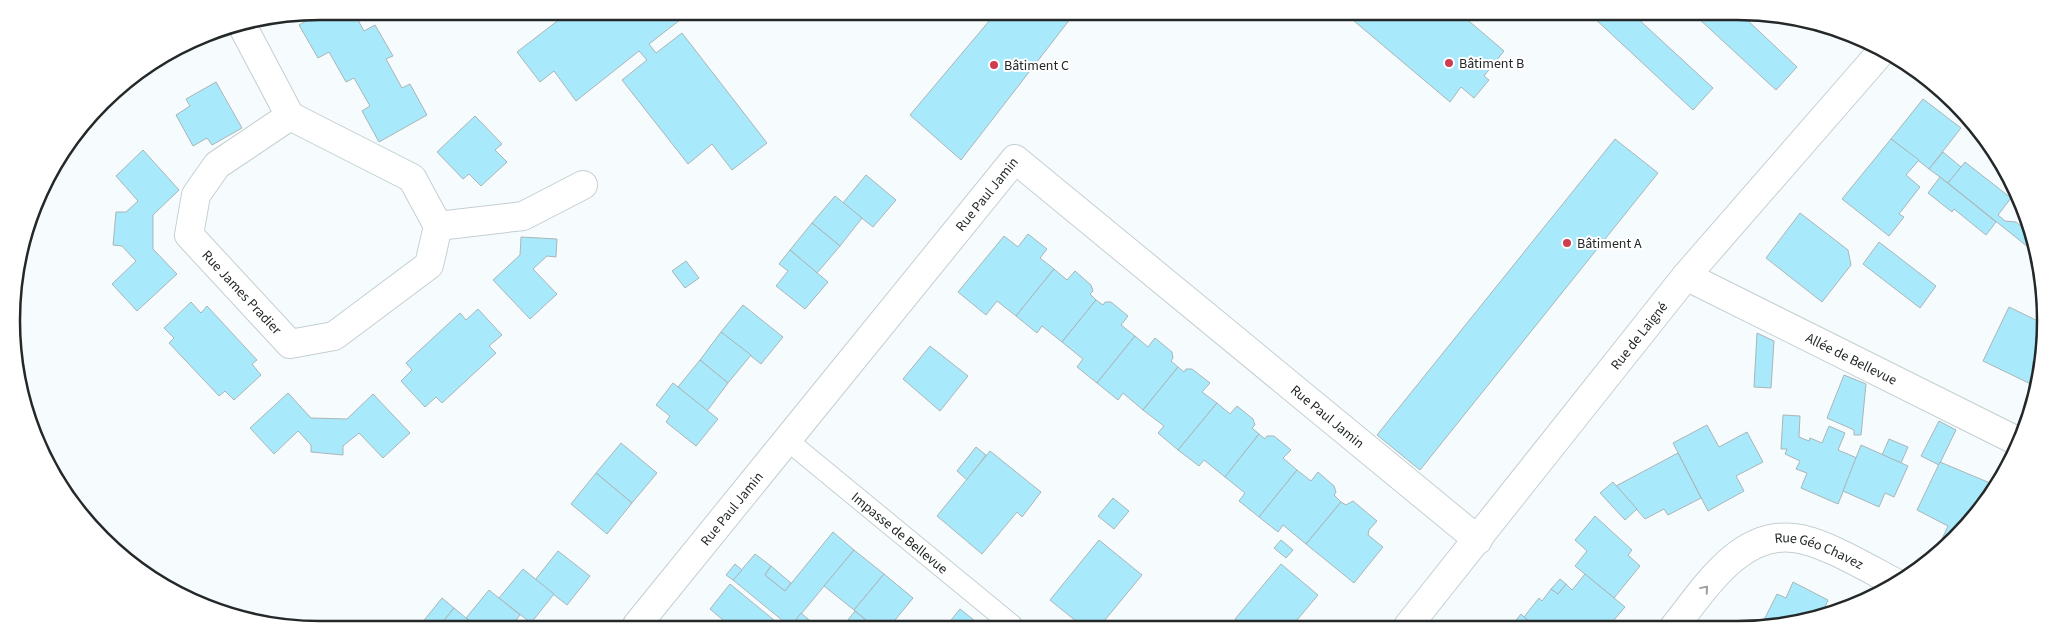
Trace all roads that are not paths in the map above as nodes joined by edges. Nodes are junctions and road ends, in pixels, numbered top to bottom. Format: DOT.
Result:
graph roads {
  1 [pos="244,30"];
  2 [pos="1878,55"];
  3 [pos="290,116"];
  4 [pos="583,185"];
  5 [pos="438,226"];
  6 [pos="1686,276"];
  7 [pos="2012,439"];
  8 [pos="787,440"];
  9 [pos="1478,540"];
  10 [pos="1889,580"];
  11 [pos="640,621"];
  12 [pos="1007,621"];
  13 [pos="1412,621"];
  14 [pos="1679,621"];
  1 -- 3 [label="street"];
  2 -- 6 [label="street, Rue de Laigné"];
  3 -- 5 [label="street"];
  3 -- 5 [label="street, Rue James Pradier"];
  4 -- 5 [label="street"];
  6 -- 7 [label="street, Allée de Bellevue"];
  6 -- 9 [label="street, Rue de Laigné"];
  8 -- 9 [label="street, Rue Paul Jamin"];
  8 -- 11 [label="street, Rue Paul Jamin"];
  8 -- 12 [label="lane, Impasse de Bellevue"];
  9 -- 13 [label="street, Rue de Laigné"];
  14 -- 10 [label="street, Rue Géo Chavez, one-way"];
}
